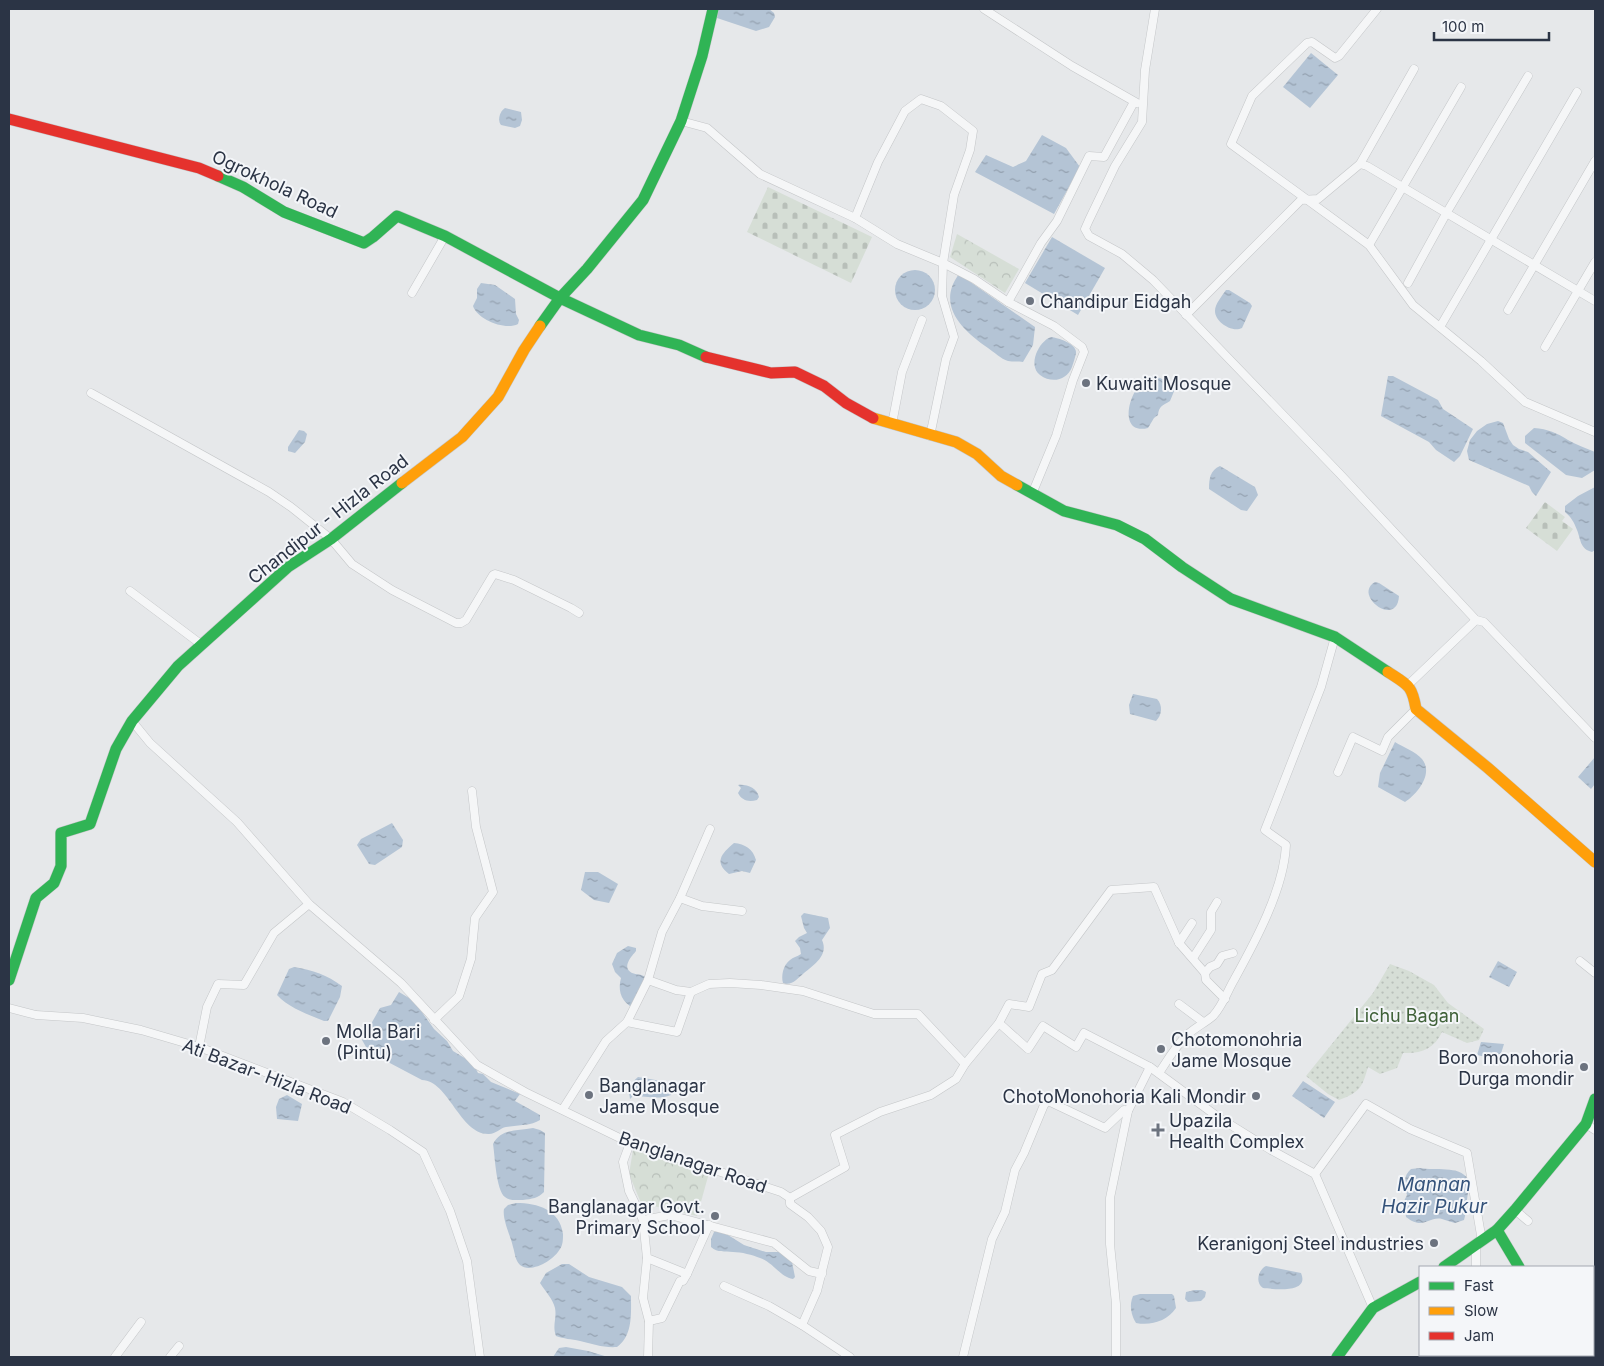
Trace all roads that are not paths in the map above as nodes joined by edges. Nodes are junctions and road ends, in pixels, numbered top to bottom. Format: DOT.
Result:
graph roads {
  1 [pos="713,9"];
  2 [pos="984,9"];
  3 [pos="1155,9"];
  4 [pos="1377,9"];
  5 [pos="1414,70"];
  6 [pos="1528,76"];
  7 [pos="1461,87"];
  8 [pos="1577,92"];
  9 [pos="1134,102"];
  10 [pos="1143,106"];
  11 [pos="9,119"];
  12 [pos="681,121"];
  13 [pos="1595,161"];
  14 [pos="1360,164"];
  15 [pos="1404,186"];
  16 [pos="1308,199"];
  17 [pos="1447,212"];
  18 [pos="855,218"];
  19 [pos="445,236"];
  20 [pos="1491,239"];
  21 [pos="1369,245"];
  22 [pos="1595,262"];
  23 [pos="943,263"];
  24 [pos="1534,265"];
  25 [pos="1408,283"];
  26 [pos="1578,291"];
  27 [pos="412,293"];
  28 [pos="560,298"];
  29 [pos="1595,301"];
  30 [pos="1008,302"];
  31 [pos="1508,310"];
  32 [pos="1186,315"];
  33 [pos="922,320"];
  34 [pos="1440,326"];
  35 [pos="1545,347"];
  36 [pos="91,393"];
  37 [pos="892,424"];
  38 [pos="1595,432"];
  39 [pos="930,436"];
  40 [pos="1032,494"];
  41 [pos="330,539"];
  42 [pos="130,591"];
  43 [pos="579,613"];
  44 [pos="1476,620"];
  45 [pos="1335,637"];
  46 [pos="202,645"];
  47 [pos="1408,685"];
  48 [pos="1416,709"];
  49 [pos="132,721"];
  50 [pos="1594,733"];
  51 [pos="1338,772"];
  52 [pos="472,791"];
  53 [pos="710,829"];
  54 [pos="1595,862"];
  55 [pos="680,898"];
  56 [pos="1217,902"];
  57 [pos="309,904"];
  58 [pos="742,912"];
  59 [pos="1192,923"];
  60 [pos="1179,943"];
  61 [pos="1233,953"];
  62 [pos="1193,958"];
  63 [pos="1580,961"];
  64 [pos="1205,973"];
  65 [pos="1595,973"];
  66 [pos="9,980"];
  67 [pos="648,980"];
  68 [pos="692,992"];
  69 [pos="1225,999"];
  70 [pos="1179,1004"];
  71 [pos="9,1008"];
  72 [pos="434,1020"];
  73 [pos="627,1022"];
  74 [pos="1203,1022"];
  75 [pos="999,1023"];
  76 [pos="199,1047"];
  77 [pos="965,1064"];
  78 [pos="1150,1067"];
  79 [pos="1159,1073"];
  80 [pos="1595,1099"];
  81 [pos="563,1110"];
  82 [pos="1128,1111"];
  83 [pos="1591,1127"];
  84 [pos="630,1143"];
  85 [pos="1315,1174"];
  86 [pos="790,1198"];
  87 [pos="1515,1210"];
  88 [pos="643,1220"];
  89 [pos="1528,1221"];
  90 [pos="709,1226"];
  91 [pos="1497,1230"];
  92 [pos="1479,1244"];
  93 [pos="647,1258"];
  94 [pos="1446,1266"];
  95 [pos="1476,1266"];
  96 [pos="1518,1266"];
  97 [pos="687,1274"];
  98 [pos="822,1274"];
  99 [pos="1416,1285"];
  100 [pos="724,1286"];
  101 [pos="1375,1307"];
  102 [pos="649,1321"];
  103 [pos="141,1322"];
  104 [pos="802,1325"];
  105 [pos="179,1346"];
  106 [pos="115,1357"];
  107 [pos="170,1357"];
  108 [pos="480,1357"];
  109 [pos="648,1357"];
  110 [pos="850,1357"];
  111 [pos="963,1357"];
  112 [pos="1116,1357"];
  113 [pos="1336,1357"];
  1 -- 12 [label="street, Chandipur - Hizla Road"];
  2 -- 9 [label="street"];
  3 -- 10 [label="street"];
  4 -- 16 [label="street"];
  5 -- 14 [label="street"];
  6 -- 17 [label="street"];
  7 -- 15 [label="street"];
  8 -- 20 [label="street"];
  9 -- 10 [label="street"];
  9 -- 30 [label="street"];
  10 -- 32 [label="street"];
  11 -- 19 [label="street, Ogrokhola Road"];
  12 -- 18 [label="street"];
  12 -- 28 [label="street, Chandipur - Hizla Road"];
  13 -- 24 [label="street"];
  14 -- 15 [label="street"];
  14 -- 16 [label="street"];
  15 -- 17 [label="street"];
  15 -- 21 [label="street"];
  16 -- 21 [label="street"];
  16 -- 32 [label="street"];
  17 -- 20 [label="street"];
  17 -- 25 [label="street"];
  18 -- 23 [label="street"];
  18 -- 23 [label="street"];
  19 -- 27 [label="street"];
  19 -- 28 [label="street, Ogrokhola Road"];
  20 -- 24 [label="street"];
  20 -- 34 [label="street"];
  21 -- 34 [label="street"];
  22 -- 26 [label="street"];
  23 -- 30 [label="street"];
  23 -- 39 [label="street"];
  24 -- 26 [label="street"];
  24 -- 31 [label="street"];
  26 -- 29 [label="street"];
  26 -- 35 [label="street"];
  28 -- 37 [label="street, Ogrokhola Road"];
  28 -- 41 [label="street, Chandipur - Hizla Road"];
  30 -- 40 [label="street"];
  32 -- 44 [label="street"];
  33 -- 37 [label="street"];
  34 -- 38 [label="street"];
  36 -- 41 [label="street"];
  37 -- 39 [label="street, Ogrokhola Road"];
  39 -- 40 [label="street, Ogrokhola Road"];
  40 -- 45 [label="street, Ogrokhola Road"];
  41 -- 43 [label="street"];
  41 -- 46 [label="street, Chandipur - Hizla Road"];
  42 -- 46 [label="street"];
  44 -- 47 [label="street"];
  44 -- 50 [label="street"];
  45 -- 47 [label="street, Ogrokhola Road"];
  45 -- 69 [label="street"];
  46 -- 49 [label="street, Chandipur - Hizla Road"];
  47 -- 48 [label="street"];
  48 -- 51 [label="street"];
  48 -- 54 [label="street"];
  49 -- 57 [label="street"];
  49 -- 66 [label="street, Chandipur - Hizla Road"];
  52 -- 72 [label="street"];
  53 -- 55 [label="street"];
  55 -- 58 [label="street"];
  55 -- 67 [label="street"];
  56 -- 62 [label="street"];
  57 -- 72 [label="street, Banglanagar Road"];
  57 -- 76 [label="street"];
  59 -- 60 [label="street"];
  60 -- 62 [label="street"];
  60 -- 75 [label="street"];
  61 -- 64 [label="street"];
  62 -- 64 [label="street"];
  63 -- 65 [label="street"];
  64 -- 69 [label="street"];
  67 -- 68 [label="street"];
  67 -- 73 [label="street"];
  68 -- 73 [label="street"];
  68 -- 77 [label="street"];
  69 -- 74 [label="street"];
  70 -- 74 [label="street"];
  71 -- 76 [label="street, Ati Bazar- Hizla Road"];
  72 -- 81 [label="street, Banglanagar Road"];
  73 -- 81 [label="street"];
  74 -- 79 [label="street"];
  75 -- 77 [label="street"];
  75 -- 78 [label="street"];
  76 -- 108 [label="street, Ati Bazar- Hizla Road"];
  77 -- 86 [label="street"];
  78 -- 79 [label="street"];
  78 -- 82 [label="street"];
  79 -- 85 [label="street"];
  80 -- 83 [label="street"];
  81 -- 84 [label="street, Banglanagar Road"];
  82 -- 111 [label="street"];
  82 -- 112 [label="street"];
  83 -- 87 [label="street"];
  84 -- 86 [label="street, Banglanagar Road"];
  84 -- 88 [label="street"];
  85 -- 92 [label="street"];
  85 -- 101 [label="street"];
  86 -- 98 [label="street, Banglanagar Road"];
  87 -- 89 [label="street"];
  87 -- 91 [label="street"];
  88 -- 90 [label="street"];
  88 -- 93 [label="street"];
  90 -- 97 [label="street"];
  90 -- 98 [label="street"];
  91 -- 92 [label="street"];
  91 -- 96 [label="street"];
  92 -- 94 [label="street"];
  92 -- 95 [label="street"];
  93 -- 97 [label="street"];
  93 -- 102 [label="street"];
  97 -- 102 [label="street"];
  98 -- 104 [label="street, Banglanagar Road"];
  99 -- 101 [label="street"];
  100 -- 104 [label="street"];
  101 -- 113 [label="street"];
  102 -- 109 [label="street"];
  103 -- 106 [label="street"];
  104 -- 110 [label="street"];
  105 -- 107 [label="street"];
}
